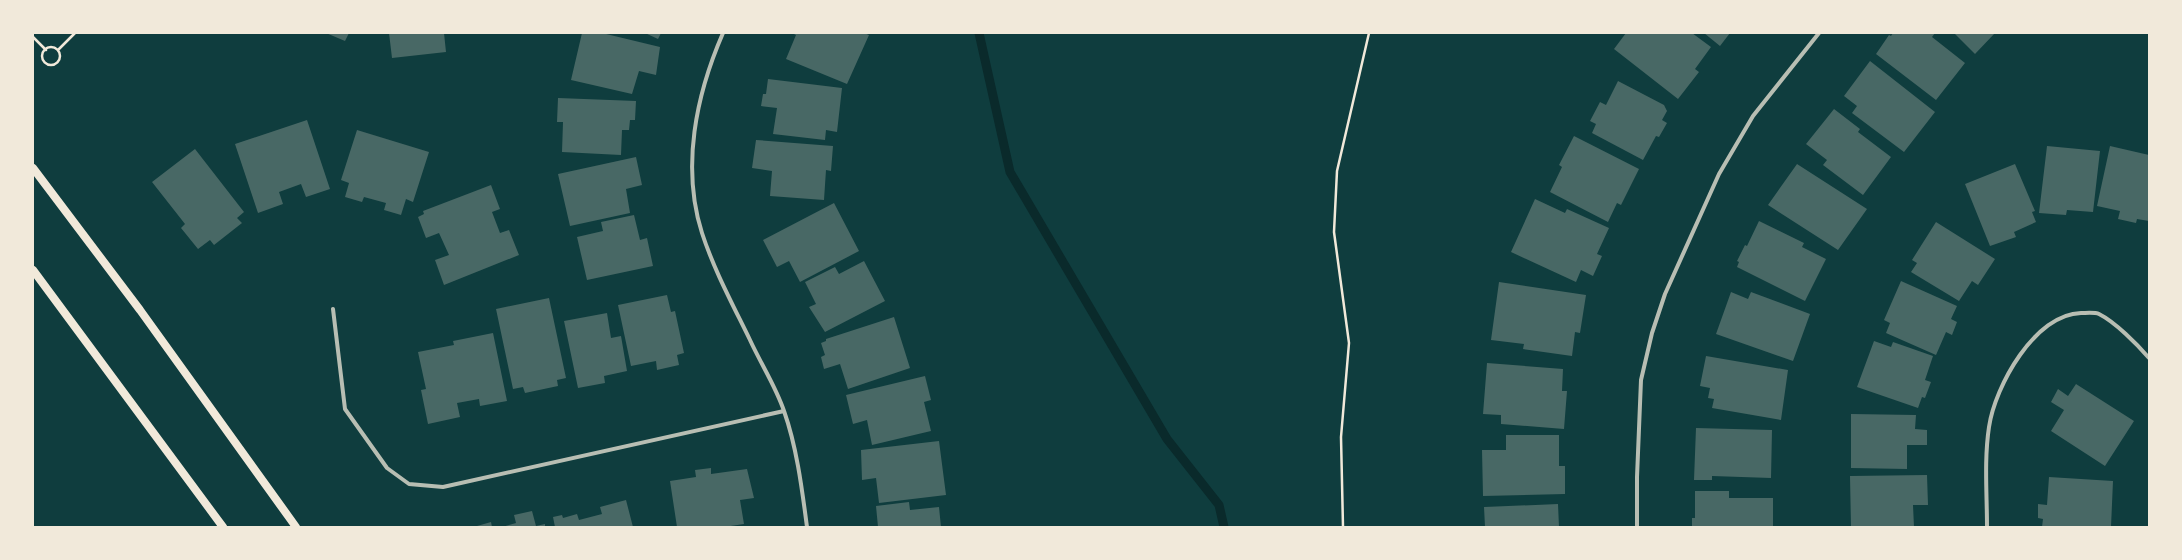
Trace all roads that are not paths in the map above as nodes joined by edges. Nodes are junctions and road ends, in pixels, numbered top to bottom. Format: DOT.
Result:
graph roads {
  1 [pos="723,33"];
  2 [pos="1819,33"];
  3 [pos="33,168"];
  4 [pos="33,270"];
  5 [pos="333,309"];
  6 [pos="2149,358"];
  7 [pos="784,411"];
  8 [pos="223,527"];
  9 [pos="296,527"];
  10 [pos="807,527"];
  11 [pos="1637,527"];
  12 [pos="1987,527"];
  1 -- 7 [label="street"];
  2 -- 11 [label="street"];
  3 -- 9 [label="main road"];
  4 -- 8 [label="main road"];
  5 -- 7 [label="street"];
  6 -- 12 [label="street"];
  7 -- 10 [label="street"];
}
